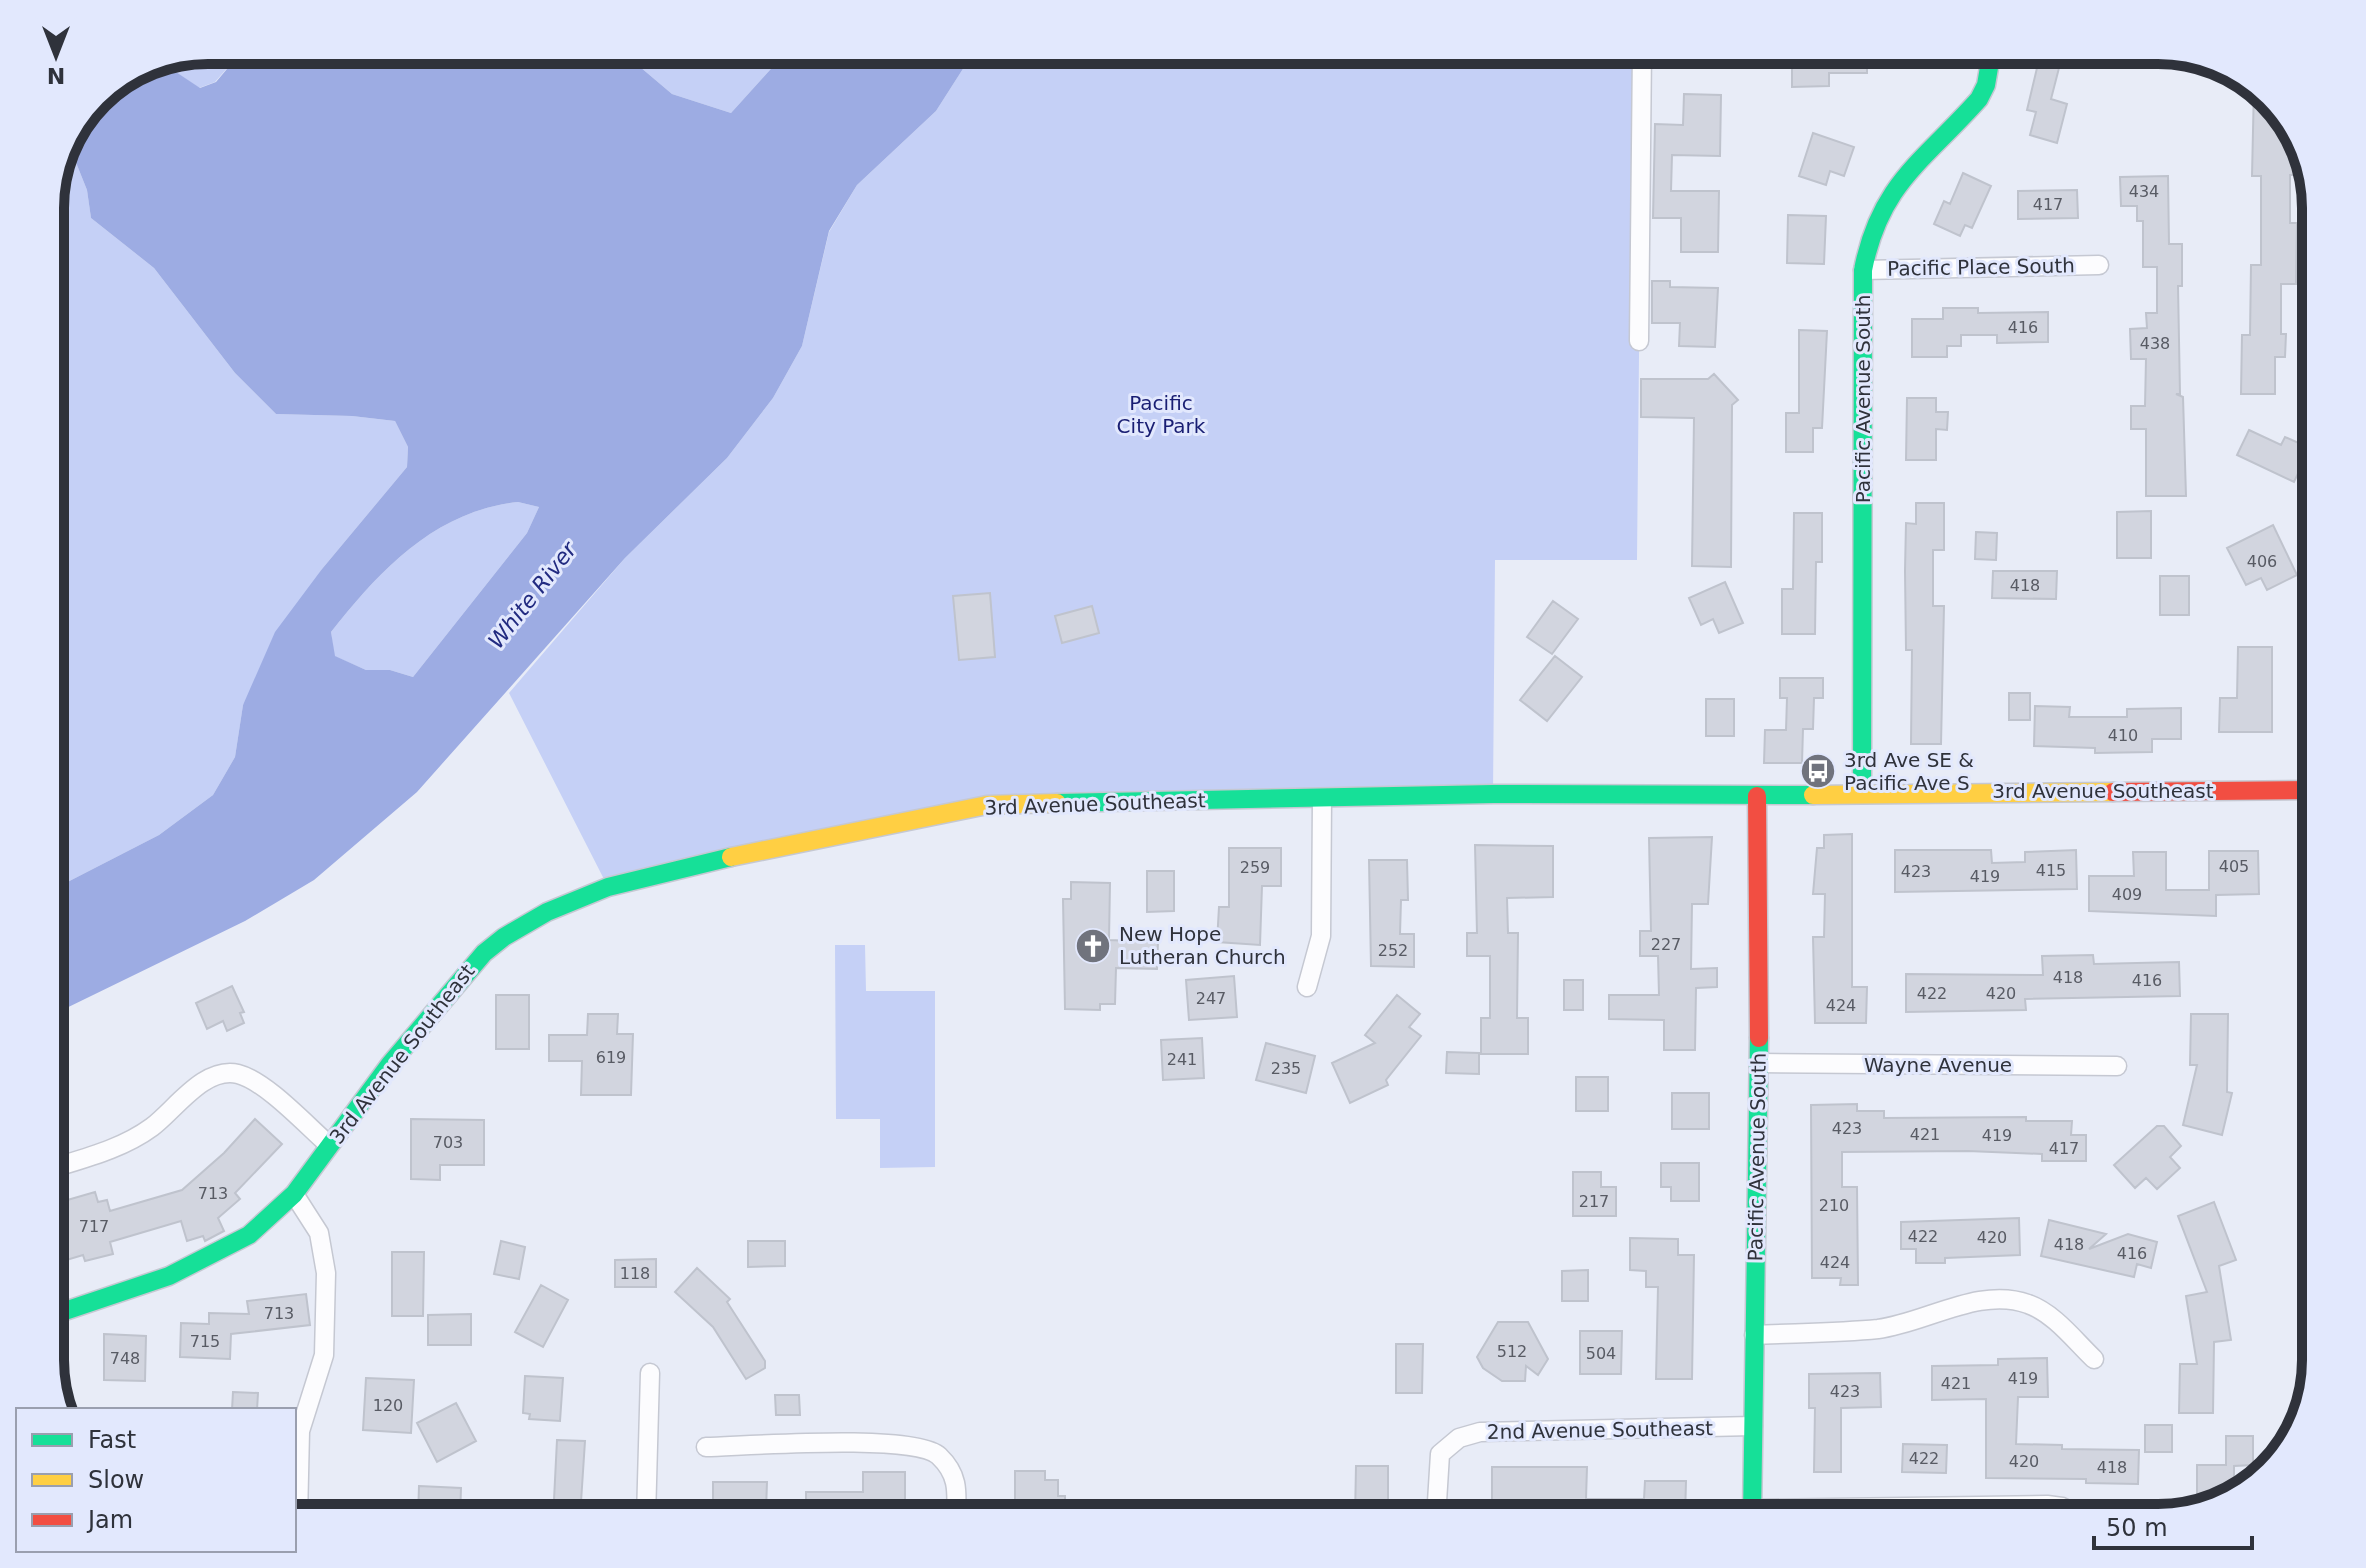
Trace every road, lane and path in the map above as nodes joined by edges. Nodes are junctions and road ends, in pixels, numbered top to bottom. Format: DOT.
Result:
graph roads {
  1 [pos="1642,64"];
  2 [pos="1990,64"];
  3 [pos="2099,265"];
  4 [pos="1863,270"];
  5 [pos="1639,341"];
  6 [pos="2302,790"];
  7 [pos="1862,793"];
  8 [pos="1757,796"];
  9 [pos="1322,798"];
  10 [pos="1307,987"];
  11 [pos="1759,1063"];
  12 [pos="2117,1066"];
  13 [pos="329,1145"];
  14 [pos="64,1164"];
  15 [pos="294,1194"];
  16 [pos="64,1312"];
  17 [pos="1754,1335"];
  18 [pos="2094,1359"];
  19 [pos="650,1373"];
  20 [pos="1753,1426"];
  21 [pos="706,1447"];
  22 [pos="298,1504"];
  23 [pos="646,1504"];
  24 [pos="956,1504"];
  25 [pos="1437,1504"];
  26 [pos="1752,1504"];
  1 -- 5 [label="street"];
  2 -- 4 [label="street, Pacific Avenue South"];
  3 -- 4 [label="street, Pacific Place South"];
  4 -- 7 [label="street, Pacific Avenue South"];
  6 -- 7 [label="street, 3rd Avenue Southeast"];
  7 -- 8 [label="street, 3rd Avenue Southeast"];
  8 -- 9 [label="street, 3rd Avenue Southeast"];
  8 -- 11 [label="street, Pacific Avenue South"];
  9 -- 10 [label="street"];
  9 -- 13 [label="street, 3rd Avenue Southeast"];
  11 -- 12 [label="street, Wayne Avenue"];
  11 -- 17 [label="street, Pacific Avenue South"];
  13 -- 14 [label="street"];
  13 -- 15 [label="street, 3rd Avenue Southeast"];
  15 -- 16 [label="street, 3rd Avenue Southeast"];
  15 -- 22 [label="street"];
  17 -- 18 [label="street"];
  17 -- 20 [label="street, Pacific Avenue South"];
  19 -- 23 [label="street"];
  20 -- 25 [label="street, 2nd Avenue Southeast"];
  20 -- 26 [label="street, Pacific Avenue South"];
  21 -- 24 [label="street"];
}
